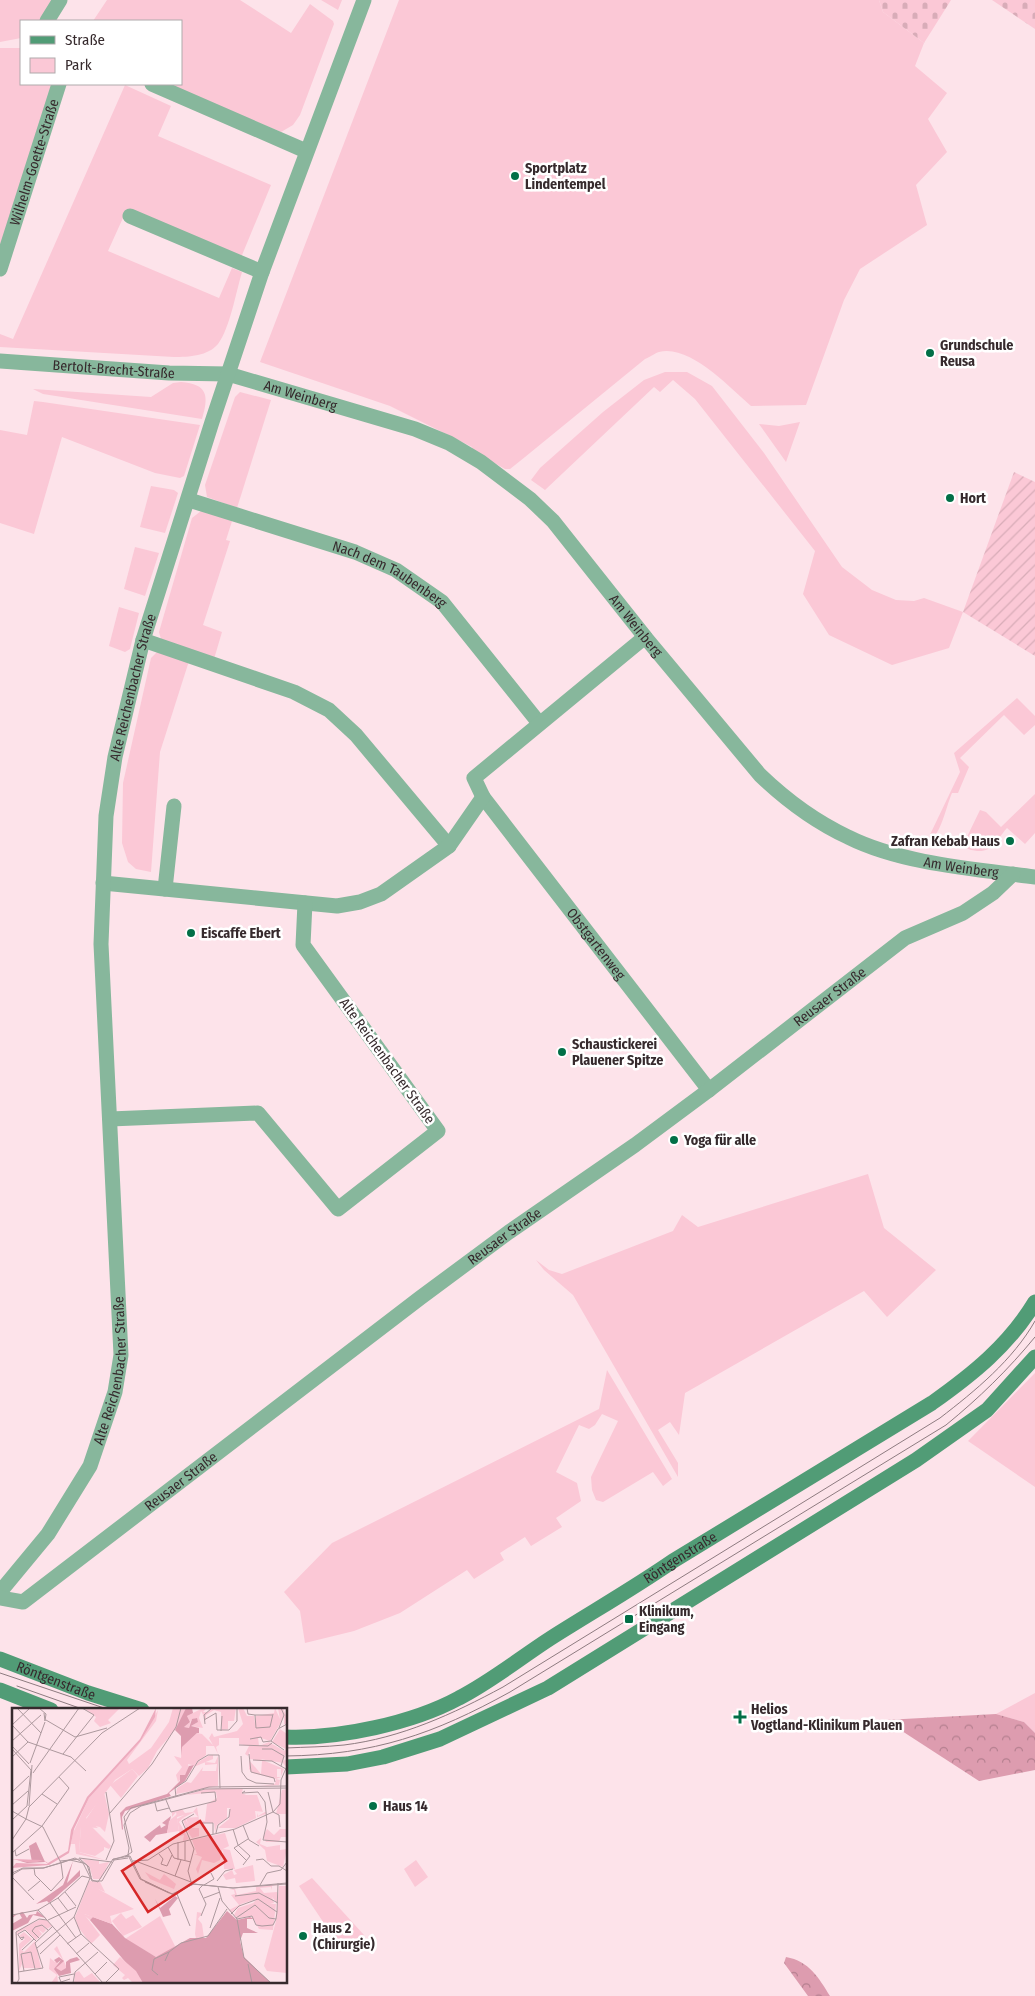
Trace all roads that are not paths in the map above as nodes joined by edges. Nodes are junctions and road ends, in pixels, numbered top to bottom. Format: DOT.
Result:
graph roads {
  1 [pos="60,0"];
  2 [pos="364,0"];
  3 [pos="48,20"];
  4 [pos="59,85"];
  5 [pos="154,85"];
  6 [pos="306,151"];
  7 [pos="130,216"];
  8 [pos="0,269"];
  9 [pos="262,272"];
  10 [pos="0,361"];
  11 [pos="228,374"];
  12 [pos="189,500"];
  13 [pos="645,637"];
  14 [pos="143,640"];
  15 [pos="540,723"];
  16 [pos="483,797"];
  17 [pos="174,806"];
  18 [pos="450,846"];
  19 [pos="1012,874"];
  20 [pos="1035,877"];
  21 [pos="103,883"];
  22 [pos="164,889"];
  23 [pos="305,903"];
  24 [pos="709,1090"];
  25 [pos="110,1119"];
  26 [pos="1035,1302"];
  27 [pos="1035,1357"];
  28 [pos="0,1592"];
  29 [pos="0,1598"];
  30 [pos="0,1660"];
  31 [pos="0,1690"];
  32 [pos="46,1708"];
  33 [pos="136,1708"];
  34 [pos="288,1738"];
  35 [pos="288,1767"];
  1 -- 3 [label="street"];
  2 -- 6 [label="street, Alte Reichenbacher Straße"];
  4 -- 8 [label="street, Wilhelm-Goette-Straße"];
  5 -- 6 [label="street"];
  6 -- 9 [label="street, Alte Reichenbacher Straße"];
  7 -- 9 [label="street"];
  9 -- 11 [label="street, Alte Reichenbacher Straße"];
  10 -- 11 [label="street, Bertolt-Brecht-Straße"];
  11 -- 12 [label="street, Alte Reichenbacher Straße"];
  11 -- 13 [label="street, Am Weinberg"];
  12 -- 14 [label="street, Alte Reichenbacher Straße"];
  12 -- 15 [label="street, Nach dem Taubenberg"];
  13 -- 15 [label="street"];
  13 -- 19 [label="street, Am Weinberg"];
  14 -- 18 [label="street"];
  14 -- 21 [label="street, Alte Reichenbacher Straße"];
  15 -- 16 [label="street"];
  16 -- 18 [label="street"];
  16 -- 24 [label="street, Obstgartenweg"];
  17 -- 22 [label="street"];
  18 -- 23 [label="street"];
  19 -- 20 [label="street, Am Weinberg"];
  19 -- 24 [label="street, Reusaer Straße"];
  21 -- 22 [label="street"];
  21 -- 25 [label="street, Alte Reichenbacher Straße"];
  22 -- 23 [label="street"];
  23 -- 25 [label="street, Alte Reichenbacher Straße"];
  24 -- 29 [label="street, Reusaer Straße"];
  25 -- 28 [label="street, Alte Reichenbacher Straße"];
  26 -- 34 [label="street, Röntgenstraße"];
  27 -- 35 [label="street"];
  30 -- 33 [label="street, Röntgenstraße"];
  31 -- 32 [label="street"];
}
